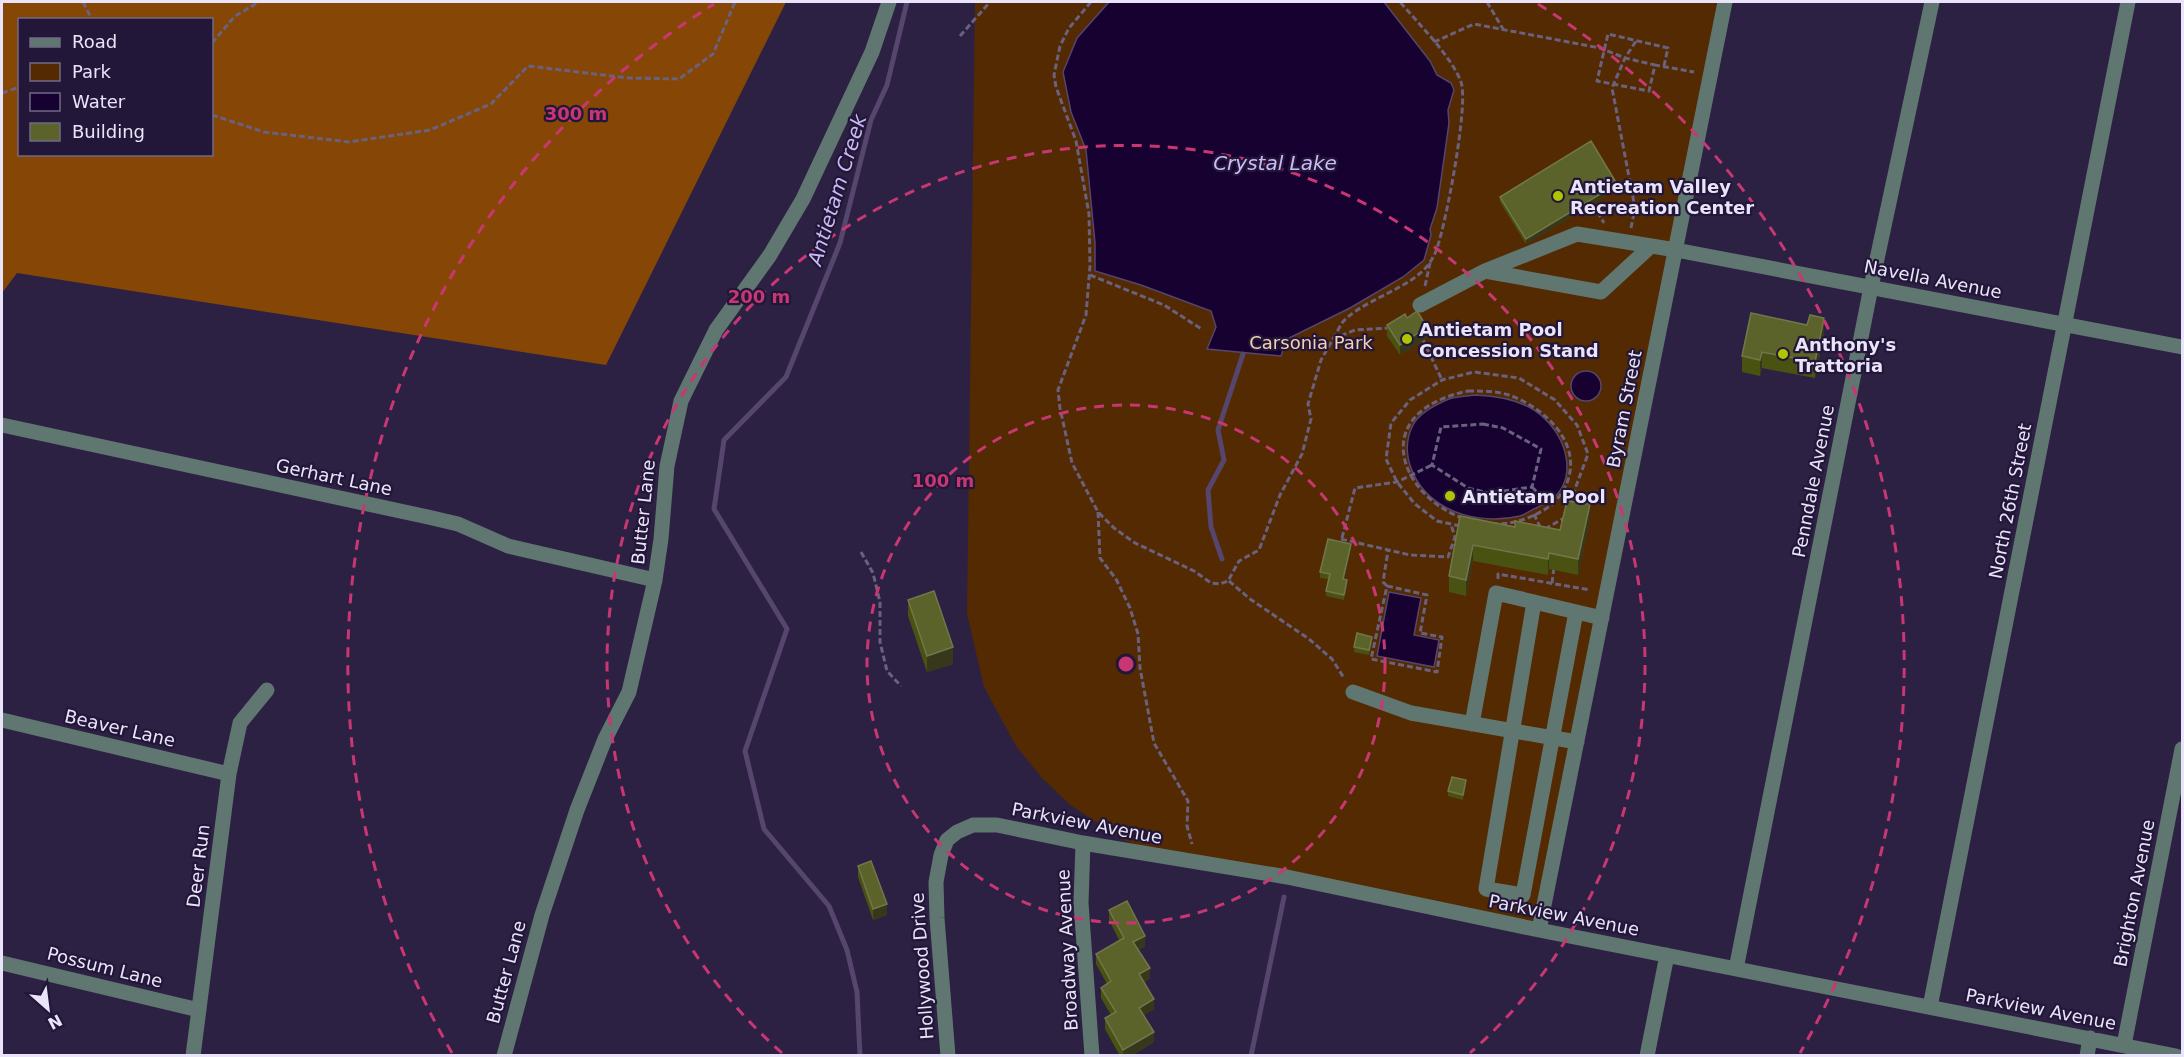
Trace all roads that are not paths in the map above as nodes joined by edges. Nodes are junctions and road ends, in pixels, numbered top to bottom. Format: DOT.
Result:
graph roads {
  1 [pos="889,2"];
  2 [pos="1725,2"];
  3 [pos="1932,2"];
  4 [pos="2128,2"];
  5 [pos="1651,246"];
  6 [pos="1676,249"];
  7 [pos="1485,271"];
  8 [pos="1871,287"];
  9 [pos="1420,305"];
  10 [pos="2064,325"];
  11 [pos="2182,347"];
  12 [pos="2,425"];
  13 [pos="655,580"];
  14 [pos="1534,602"];
  15 [pos="1576,612"];
  16 [pos="1602,618"];
  17 [pos="267,690"];
  18 [pos="1353,692"];
  19 [pos="2,720"];
  20 [pos="1472,724"];
  21 [pos="1514,730"];
  22 [pos="1552,738"];
  23 [pos="1577,742"];
  24 [pos="2182,749"];
  25 [pos="229,774"];
  26 [pos="947,840"];
  27 [pos="1083,843"];
  28 [pos="1539,930"];
  29 [pos="1667,955"];
  30 [pos="2,963"];
  31 [pos="1736,969"];
  32 [pos="1930,1007"];
  33 [pos="199,1010"];
  34 [pos="2090,1038"];
  35 [pos="2124,1045"];
  36 [pos="193,1056"];
  37 [pos="504,1056"];
  38 [pos="948,1056"];
  39 [pos="1092,1056"];
  40 [pos="1647,1056"];
  41 [pos="2087,1056"];
  42 [pos="2176,1056"];
  1 -- 13 [label="street, Butter Lane"];
  2 -- 6 [label="street, Byram Street"];
  3 -- 8 [label="street, Penndale Avenue"];
  4 -- 10 [label="street, North 26th Street"];
  5 -- 6 [label="street, Navella Avenue"];
  5 -- 7 [label="street, Navella Avenue"];
  5 -- 7 [label="street"];
  6 -- 8 [label="street, Navella Avenue"];
  6 -- 16 [label="street, Byram Street"];
  7 -- 9 [label="street, Navella Avenue"];
  8 -- 10 [label="street, Navella Avenue"];
  8 -- 31 [label="street, Penndale Avenue"];
  10 -- 11 [label="street, Navella Avenue"];
  10 -- 32 [label="street, North 26th Street"];
  12 -- 13 [label="street, Gerhart Lane"];
  13 -- 37 [label="street, Butter Lane"];
  14 -- 15 [label="street"];
  14 -- 20 [label="street"];
  14 -- 21 [label="street"];
  15 -- 16 [label="street"];
  15 -- 22 [label="street"];
  16 -- 23 [label="street, Byram Street"];
  17 -- 25 [label="street, Deer Run"];
  18 -- 20 [label="street"];
  19 -- 25 [label="street, Beaver Lane"];
  20 -- 21 [label="street"];
  21 -- 22 [label="street"];
  21 -- 22 [label="street"];
  22 -- 23 [label="street"];
  23 -- 28 [label="street, Byram Street"];
  24 -- 35 [label="street, Brighton Avenue"];
  25 -- 33 [label="street, Deer Run"];
  26 -- 27 [label="street, Parkview Avenue"];
  26 -- 38 [label="street, Hollywood Drive"];
  27 -- 28 [label="street, Parkview Avenue"];
  27 -- 39 [label="street, Broadway Avenue"];
  28 -- 29 [label="street, Parkview Avenue"];
  29 -- 31 [label="street, Parkview Avenue"];
  29 -- 40 [label="street"];
  30 -- 33 [label="street, Possum Lane"];
  31 -- 32 [label="street, Parkview Avenue"];
  32 -- 34 [label="street, Parkview Avenue"];
  33 -- 36 [label="street, Deer Run"];
  34 -- 35 [label="street, Parkview Avenue"];
  34 -- 41 [label="street"];
  35 -- 42 [label="street, Parkview Avenue"];
}
